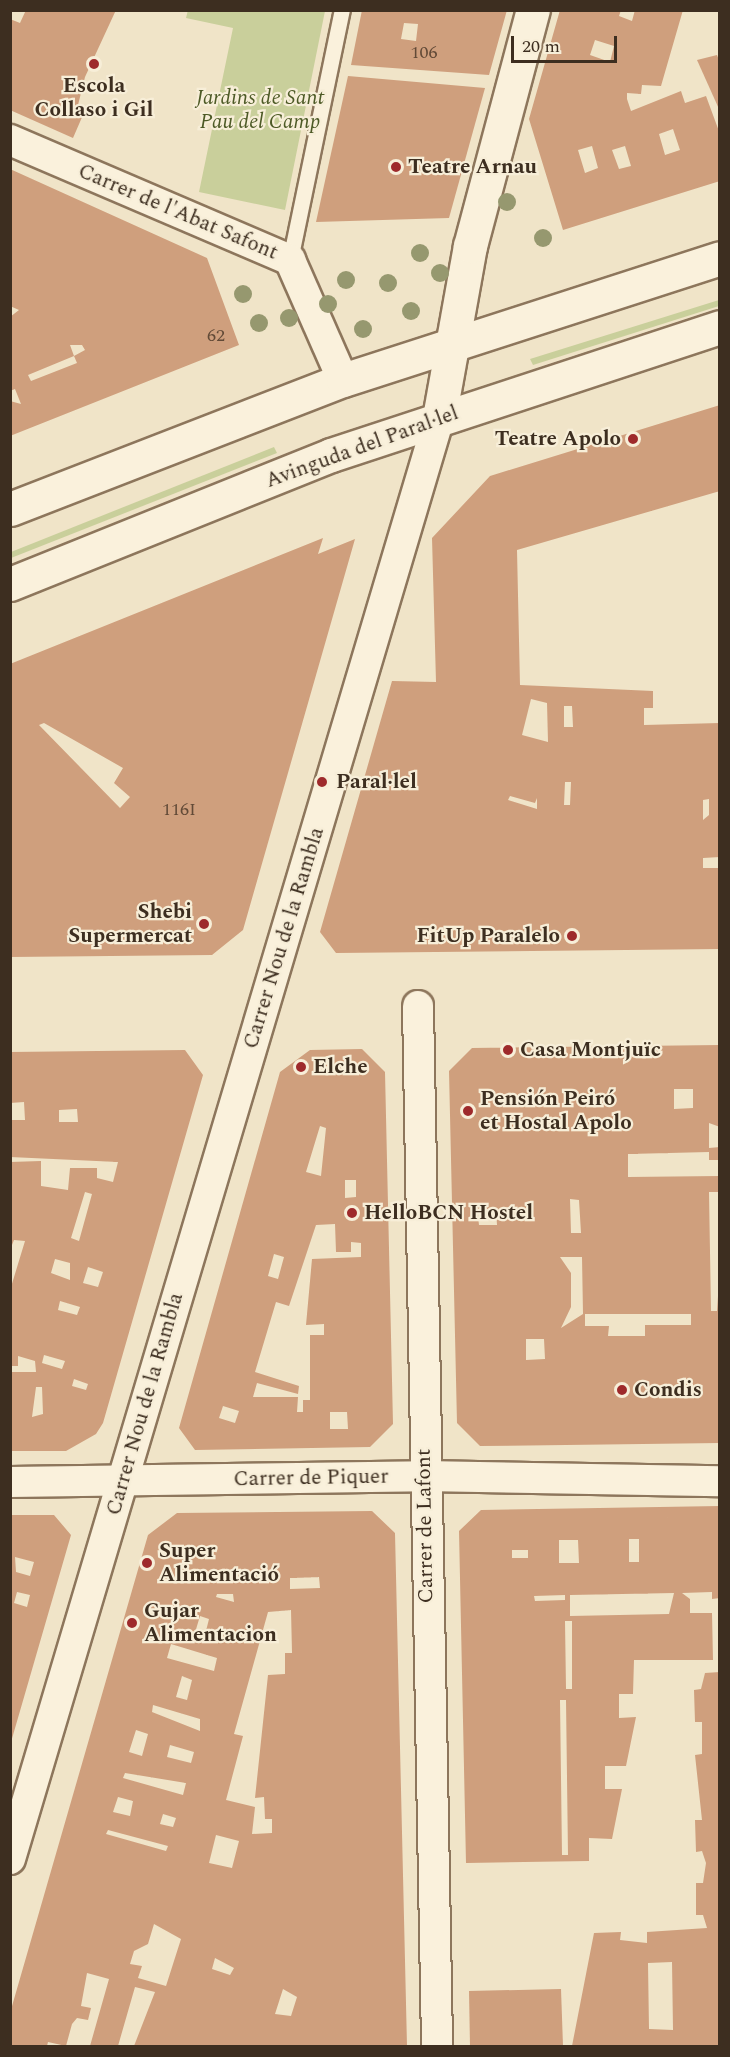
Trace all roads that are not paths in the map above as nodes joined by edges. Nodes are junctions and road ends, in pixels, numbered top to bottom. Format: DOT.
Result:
graph roads {
  1 [pos="342,10"];
  2 [pos="533,10"];
  3 [pos="10,140"];
  4 [pos="720,258"];
  5 [pos="290,260"];
  6 [pos="720,327"];
  7 [pos="453,343"];
  8 [pos="343,380"];
  9 [pos="439,418"];
  10 [pos="10,509"];
  11 [pos="10,584"];
  12 [pos="418,1006"];
  13 [pos="424,1476"];
  14 [pos="123,1481"];
  15 [pos="720,1481"];
  16 [pos="10,1482"];
  17 [pos="11,1858"];
  18 [pos="437,2046"];
  1 -- 5 [label="lane"];
  2 -- 7 [label="main road, Carrer Nou de la Rambla"];
  3 -- 5 [label="street, Carrer de l'Abat Safont"];
  4 -- 7 [label="main road"];
  5 -- 8 [label="street, Carrer de l'Abat Safont"];
  6 -- 9 [label="main road, Avinguda del Paral·lel"];
  7 -- 8 [label="main road"];
  7 -- 9 [label="main road, Carrer Nou de la Rambla"];
  8 -- 10 [label="main road"];
  9 -- 11 [label="main road, Avinguda del Paral·lel"];
  9 -- 14 [label="street, Carrer Nou de la Rambla"];
  12 -- 13 [label="street, Carrer de Lafont"];
  13 -- 14 [label="street, Carrer de Piquer"];
  13 -- 15 [label="street, Carrer de Piquer"];
  13 -- 18 [label="street, Carrer de Lafont"];
  14 -- 16 [label="street, Carrer de Piquer"];
  14 -- 17 [label="street, Carrer Nou de la Rambla"];
}
